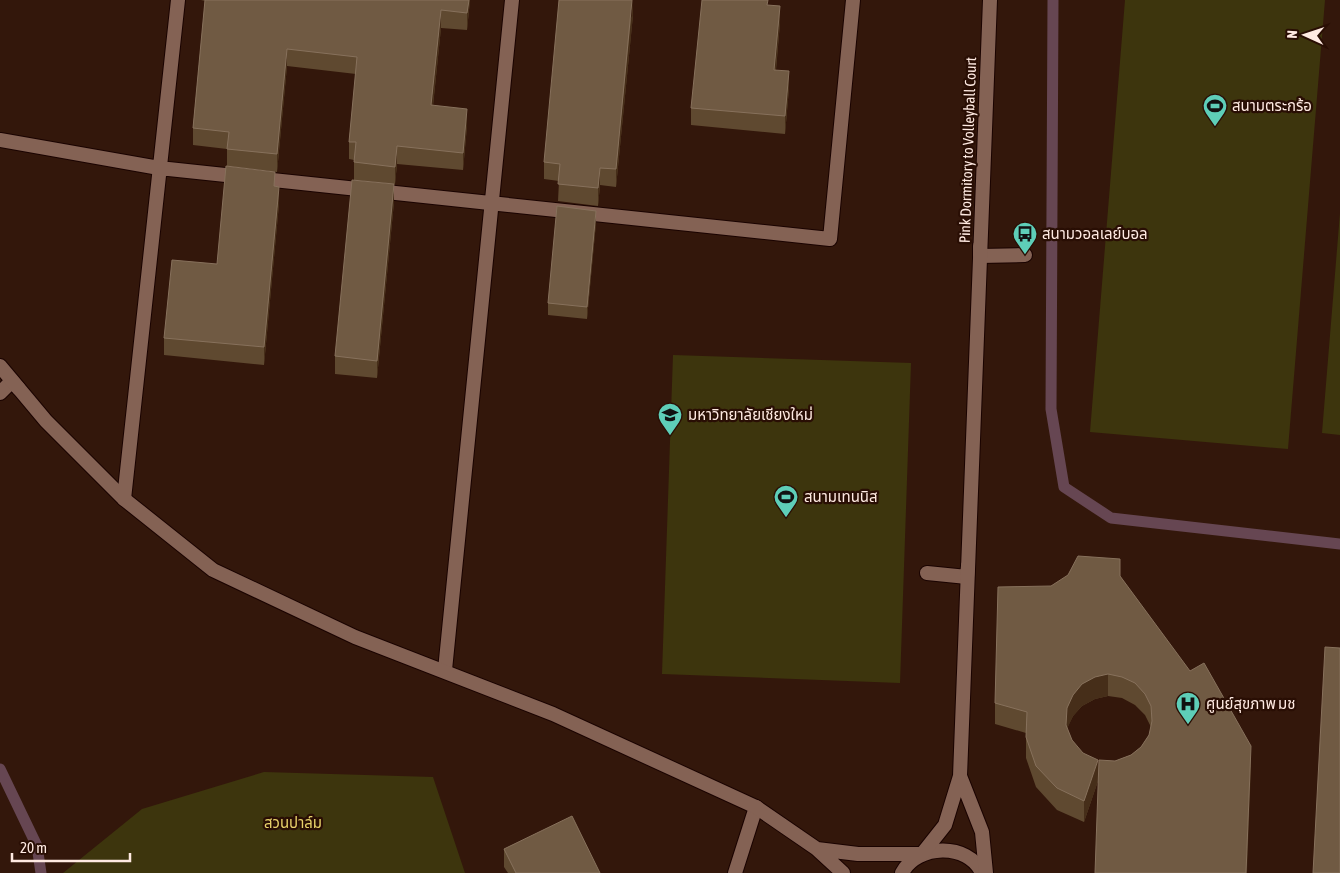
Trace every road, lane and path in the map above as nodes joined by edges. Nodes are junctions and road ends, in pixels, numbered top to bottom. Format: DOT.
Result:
graph roads {
  1 [pos="178,0"];
  2 [pos="512,0"];
  3 [pos="853,0"];
  4 [pos="990,0"];
  5 [pos="0,140"];
  6 [pos="159,168"];
  7 [pos="492,203"];
  8 [pos="1025,255"];
  9 [pos="980,256"];
  10 [pos="0,366"];
  11 [pos="12,381"];
  12 [pos="0,393"];
  13 [pos="124,499"];
  14 [pos="968,572"];
  15 [pos="927,573"];
  16 [pos="445,670"];
  17 [pos="960,776"];
  18 [pos="756,807"];
  19 [pos="817,849"];
  20 [pos="922,854"];
  21 [pos="735,873"];
  22 [pos="843,873"];
  23 [pos="902,873"];
  24 [pos="982,873"];
  25 [pos="986,873"];
  1 -- 6 [label="street"];
  2 -- 7 [label="street"];
  3 -- 7 [label="street"];
  4 -- 9 [label="street, Pink Dormitory to Volleyball Court"];
  5 -- 6 [label="street"];
  6 -- 7 [label="street"];
  6 -- 13 [label="street"];
  7 -- 16 [label="street"];
  8 -- 9 [label="street, Pink Dormitory to Volleyball Court"];
  9 -- 14 [label="street"];
  10 -- 11 [label="street"];
  11 -- 12 [label="street"];
  11 -- 13 [label="street"];
  13 -- 16 [label="street"];
  14 -- 15 [label="street"];
  14 -- 17 [label="street"];
  16 -- 18 [label="street"];
  17 -- 20 [label="street"];
  17 -- 25 [label="street"];
  18 -- 19 [label="street"];
  18 -- 21 [label="street"];
  19 -- 20 [label="street"];
  19 -- 22 [label="street"];
  20 -- 23 [label="street"];
  20 -- 24 [label="street"];
}
